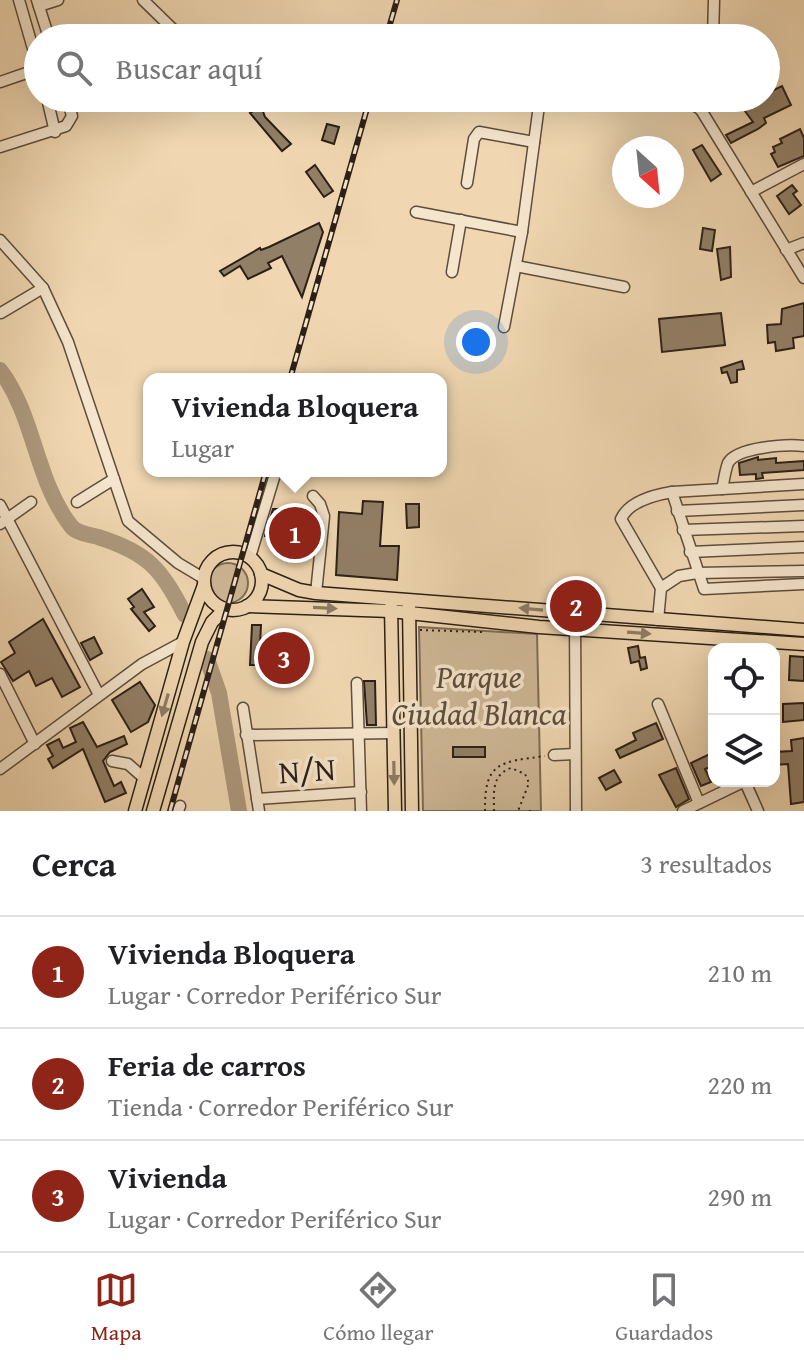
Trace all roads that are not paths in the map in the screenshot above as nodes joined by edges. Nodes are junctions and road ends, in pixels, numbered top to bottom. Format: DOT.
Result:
graph roads {
  1 [pos="19,0"];
  2 [pos="58,0"];
  3 [pos="143,0"];
  4 [pos="714,0"];
  5 [pos="38,3"];
  6 [pos="26,24"];
  7 [pos="45,24"];
  8 [pos="166,24"];
  9 [pos="713,24"];
  10 [pos="24,73"];
  11 [pos="0,82"];
  12 [pos="50,112"];
  13 [pos="71,112"];
  14 [pos="538,112"];
  15 [pos="702,112"];
  16 [pos="55,132"];
  17 [pos="534,142"];
  18 [pos="0,147"];
  19 [pos="804,164"];
  20 [pos="467,183"];
  21 [pos="751,192"];
  22 [pos="416,212"];
  23 [pos="461,220"];
  24 [pos="522,232"];
  25 [pos="0,240"];
  26 [pos="804,243"];
  27 [pos="786,250"];
  28 [pos="516,266"];
  29 [pos="452,272"];
  30 [pos="804,278"];
  31 [pos="624,287"];
  32 [pos="43,288"];
  33 [pos="1,313"];
  34 [pos="504,327"];
  35 [pos="804,446"];
  36 [pos="274,477"];
  37 [pos="114,479"];
  38 [pos="804,484"];
  39 [pos="722,489"];
  40 [pos="672,492"];
  41 [pos="313,496"];
  42 [pos="31,502"];
  43 [pos="77,502"];
  44 [pos="0,505"];
  45 [pos="804,505"];
  46 [pos="677,511"];
  47 [pos="4,522"];
  48 [pos="804,526"];
  49 [pos="683,530"];
  50 [pos="804,547"];
  51 [pos="690,552"];
  52 [pos="250,557"];
  53 [pos="804,571"];
  54 [pos="697,573"];
  55 [pos="261,574"];
  56 [pos="204,582"];
  57 [pos="804,584"];
  58 [pos="661,588"];
  59 [pos="316,593"];
  60 [pos="391,605"];
  61 [pos="247,606"];
  62 [pos="408,606"];
  63 [pos="224,610"];
  64 [pos="575,613"];
  65 [pos="658,620"];
  66 [pos="574,628"];
  67 [pos="804,630"];
  68 [pos="183,642"];
  69 [pos="804,644"];
  70 [pos="0,674"];
  71 [pos="357,683"];
  72 [pos="393,692"];
  73 [pos="410,692"];
  74 [pos="99,695"];
  75 [pos="658,704"];
  76 [pos="243,708"];
  77 [pos="360,733"];
  78 [pos="394,733"];
  79 [pos="246,735"];
  80 [pos="35,744"];
  81 [pos="575,754"];
  82 [pos="554,755"];
  83 [pos="112,761"];
  84 [pos="0,769"];
  85 [pos="144,778"];
  86 [pos="361,792"];
  87 [pos="699,803"];
  88 [pos="258,805"];
  89 [pos="135,811"];
  90 [pos="153,811"];
  91 [pos="361,811"];
  92 [pos="395,811"];
  93 [pos="412,811"];
  94 [pos="576,811"];
  95 [pos="683,811"];
  96 [pos="758,811"];
  1 -- 6 [label="street"];
  2 -- 5 [label="street"];
  3 -- 8 [label="street"];
  4 -- 9 [label="street"];
  5 -- 7 [label="street"];
  10 -- 11 [label="street"];
  12 -- 16 [label="street"];
  13 -- 16 [label="street"];
  14 -- 17 [label="street"];
  15 -- 21 [label="street"];
  16 -- 18 [label="street"];
  17 -- 20 [label="street"];
  17 -- 24 [label="street"];
  19 -- 21 [label="street"];
  21 -- 27 [label="street"];
  22 -- 23 [label="street"];
  23 -- 24 [label="street"];
  23 -- 29 [label="street"];
  24 -- 28 [label="street"];
  25 -- 32 [label="street"];
  26 -- 27 [label="street"];
  27 -- 30 [label="street"];
  28 -- 31 [label="street"];
  28 -- 34 [label="street"];
  32 -- 33 [label="street"];
  32 -- 37 [label="street"];
  35 -- 39 [label="street"];
  36 -- 52 [label="street"];
  37 -- 43 [label="street"];
  37 -- 56 [label="street"];
  38 -- 39 [label="street"];
  39 -- 40 [label="street"];
  40 -- 46 [label="street"];
  40 -- 58 [label="street"];
  41 -- 59 [label="street"];
  42 -- 47 [label="street"];
  44 -- 47 [label="street"];
  45 -- 46 [label="street"];
  46 -- 49 [label="street"];
  47 -- 74 [label="street"];
  48 -- 49 [label="street"];
  49 -- 51 [label="street"];
  50 -- 51 [label="street"];
  51 -- 54 [label="street"];
  52 -- 55 [label="main road"];
  52 -- 56 [label="main road"];
  53 -- 54 [label="street"];
  54 -- 57 [label="street"];
  54 -- 58 [label="street"];
  55 -- 59 [label="main road"];
  55 -- 61 [label="main road"];
  56 -- 63 [label="main road"];
  56 -- 68 [label="main road"];
  58 -- 65 [label="street"];
  59 -- 60 [label="main road"];
  61 -- 60 [label="main road, one-way"];
  60 -- 62 [label="main road"];
  60 -- 72 [label="main road"];
  61 -- 63 [label="main road"];
  64 -- 62 [label="main road, one-way"];
  62 -- 66 [label="main road"];
  62 -- 73 [label="main road"];
  63 -- 90 [label="main road"];
  64 -- 65 [label="main road"];
  64 -- 66 [label="street"];
  65 -- 67 [label="main road"];
  66 -- 69 [label="main road, one-way"];
  66 -- 81 [label="street"];
  68 -- 74 [label="street"];
  68 -- 85 [label="main road, one-way"];
  70 -- 80 [label="street"];
  71 -- 77 [label="street"];
  72 -- 73 [label="main road"];
  72 -- 78 [label="main road"];
  73 -- 93 [label="main road"];
  74 -- 80 [label="street"];
  75 -- 87 [label="street"];
  76 -- 79 [label="street"];
  77 -- 78 [label="street"];
  77 -- 79 [label="street"];
  77 -- 86 [label="street"];
  78 -- 92 [label="main road, one-way"];
  79 -- 88 [label="street"];
  80 -- 84 [label="street"];
  81 -- 82 [label="street"];
  81 -- 94 [label="street"];
  83 -- 85 [label="street"];
  85 -- 89 [label="main road"];
  86 -- 88 [label="street, N/N"];
  86 -- 91 [label="street"];
  87 -- 95 [label="street"];
  87 -- 96 [label="street"];
}
